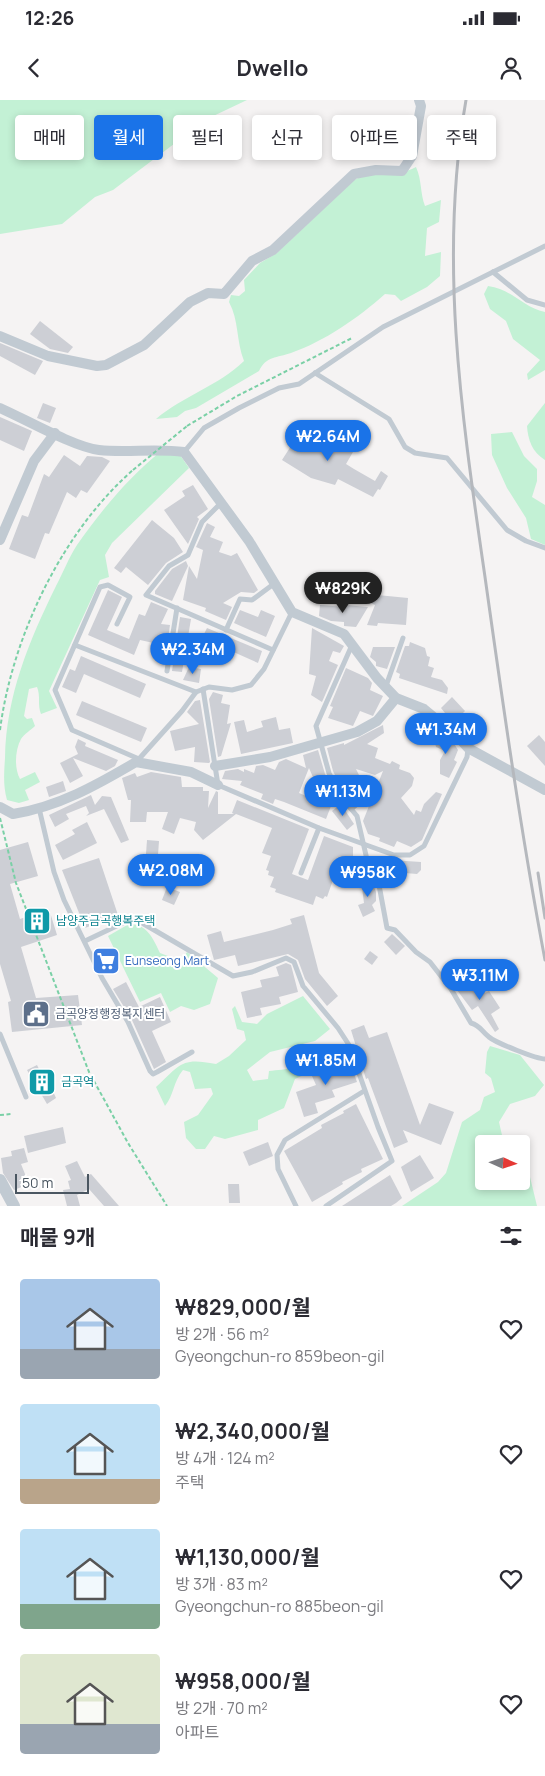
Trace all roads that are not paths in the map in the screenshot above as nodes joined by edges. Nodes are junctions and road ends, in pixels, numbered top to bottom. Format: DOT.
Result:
graph roads {
  1 [pos="419,100"];
  2 [pos="545,246"];
  3 [pos="493,272"];
  4 [pos="545,306"];
  5 [pos="0,336"];
  6 [pos="315,373"];
  7 [pos="0,408"];
  8 [pos="55,433"];
  9 [pos="184,452"];
  10 [pos="221,503"];
  11 [pos="0,540"];
  12 [pos="545,548"];
  13 [pos="274,583"];
  14 [pos="177,608"];
  15 [pos="292,612"];
  16 [pos="117,624"];
  17 [pos="226,630"];
  18 [pos="403,638"];
  19 [pos="75,645"];
  20 [pos="352,645"];
  21 [pos="273,650"];
  22 [pos="167,671"];
  23 [pos="386,687"];
  24 [pos="203,689"];
  25 [pos="196,692"];
  26 [pos="396,698"];
  27 [pos="320,743"];
  28 [pos="468,748"];
  29 [pos="137,761"];
  30 [pos="215,766"];
  31 [pos="218,785"];
  32 [pos="370,790"];
  33 [pos="545,790"];
  34 [pos="0,807"];
  35 [pos="39,808"];
  36 [pos="351,809"];
  37 [pos="319,828"];
  38 [pos="364,844"];
  39 [pos="301,873"];
  40 [pos="86,941"];
  41 [pos="0,1034"];
  42 [pos="192,1052"];
  43 [pos="545,1059"];
  44 [pos="364,1091"];
  45 [pos="26,1097"];
  46 [pos="0,1180"];
  47 [pos="14,1206"];
  48 [pos="296,1206"];
  49 [pos="326,1206"];
  1 -- 5 [label="street"];
  2 -- 3 [label="lane"];
  3 -- 4 [label="lane"];
  3 -- 6 [label="lane"];
  6 -- 9 [label="lane"];
  6 -- 12 [label="lane"];
  7 -- 8 [label="street"];
  8 -- 9 [label="street"];
  8 -- 11 [label="street"];
  9 -- 10 [label="street"];
  10 -- 13 [label="street"];
  10 -- 14 [label="lane"];
  13 -- 15 [label="street"];
  13 -- 17 [label="lane"];
  14 -- 17 [label="lane"];
  14 -- 22 [label="lane"];
  15 -- 20 [label="street"];
  15 -- 21 [label="lane"];
  16 -- 19 [label="lane"];
  17 -- 21 [label="lane"];
  18 -- 23 [label="lane"];
  19 -- 25 [label="lane"];
  19 -- 29 [label="lane"];
  20 -- 23 [label="street"];
  20 -- 27 [label="lane"];
  21 -- 24 [label="lane"];
  23 -- 26 [label="street"];
  24 -- 25 [label="lane"];
  24 -- 30 [label="lane"];
  25 -- 29 [label="lane"];
  26 -- 27 [label="street"];
  26 -- 28 [label="street"];
  27 -- 30 [label="street"];
  27 -- 36 [label="lane"];
  28 -- 33 [label="street"];
  28 -- 38 [label="lane"];
  29 -- 31 [label="street"];
  29 -- 35 [label="street"];
  30 -- 31 [label="lane"];
  31 -- 37 [label="lane"];
  32 -- 36 [label="lane"];
  34 -- 35 [label="street"];
  35 -- 40 [label="lane"];
  36 -- 38 [label="lane"];
  37 -- 38 [label="lane"];
  37 -- 39 [label="lane"];
  38 -- 43 [label="lane"];
  40 -- 42 [label="lane"];
  40 -- 44 [label="lane"];
  41 -- 45 [label="lane"];
  44 -- 48 [label="lane"];
  44 -- 49 [label="lane"];
  46 -- 47 [label="street"];
}
